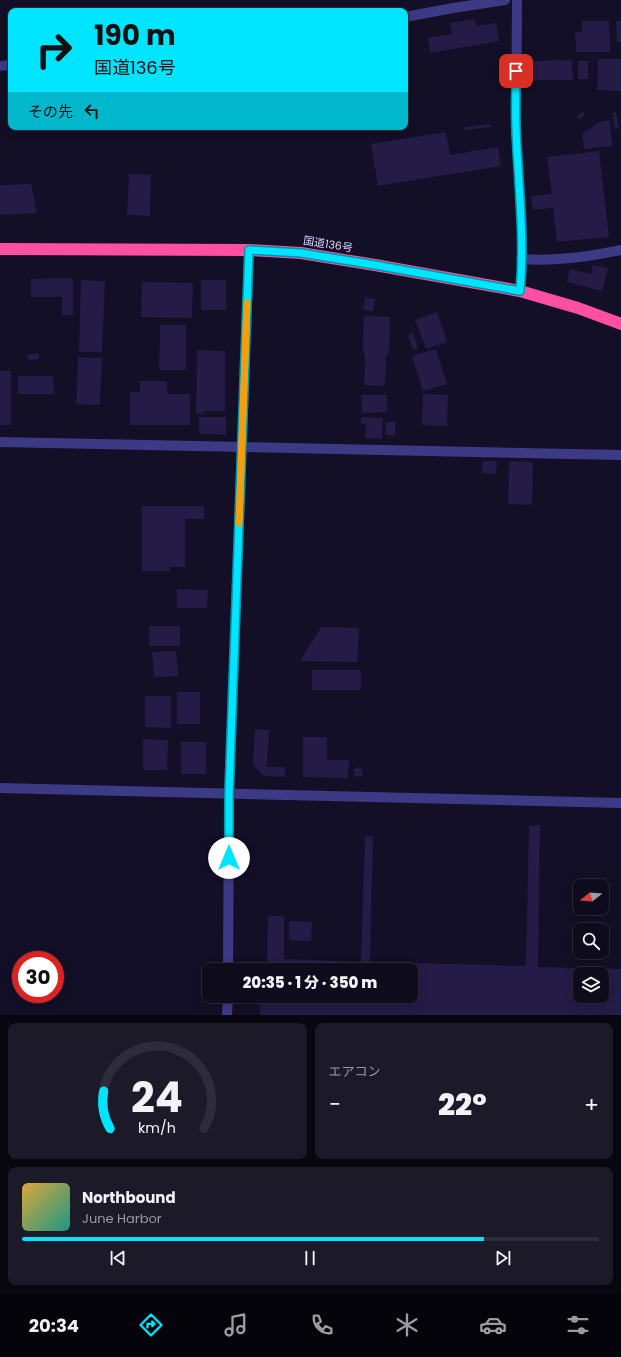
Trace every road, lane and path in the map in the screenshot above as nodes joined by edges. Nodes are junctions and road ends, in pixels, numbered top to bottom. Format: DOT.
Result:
graph roads {
  1 [pos="505,0"];
  2 [pos="517,0"];
  3 [pos="408,16"];
  4 [pos="0,249"];
  5 [pos="249,250"];
  6 [pos="621,250"];
  7 [pos="521,259"];
  8 [pos="520,291"];
  9 [pos="621,324"];
  10 [pos="0,442"];
  11 [pos="242,447"];
  12 [pos="621,455"];
  13 [pos="0,788"];
  14 [pos="229,794"];
  15 [pos="621,803"];
  16 [pos="228,963"];
  17 [pos="228,1003"];
  18 [pos="227,1015"];
  1 -- 3 [label="street"];
  2 -- 7 [label="street"];
  4 -- 5 [label="highway, 国道136号"];
  5 -- 8 [label="highway, 国道136号"];
  5 -- 11 [label="street"];
  6 -- 7 [label="street"];
  7 -- 8 [label="street"];
  8 -- 9 [label="highway, 国道136号"];
  10 -- 11 [label="street"];
  11 -- 12 [label="street"];
  11 -- 14 [label="street"];
  13 -- 14 [label="street"];
  14 -- 15 [label="street"];
  14 -- 16 [label="street"];
  17 -- 18 [label="street"];
}
